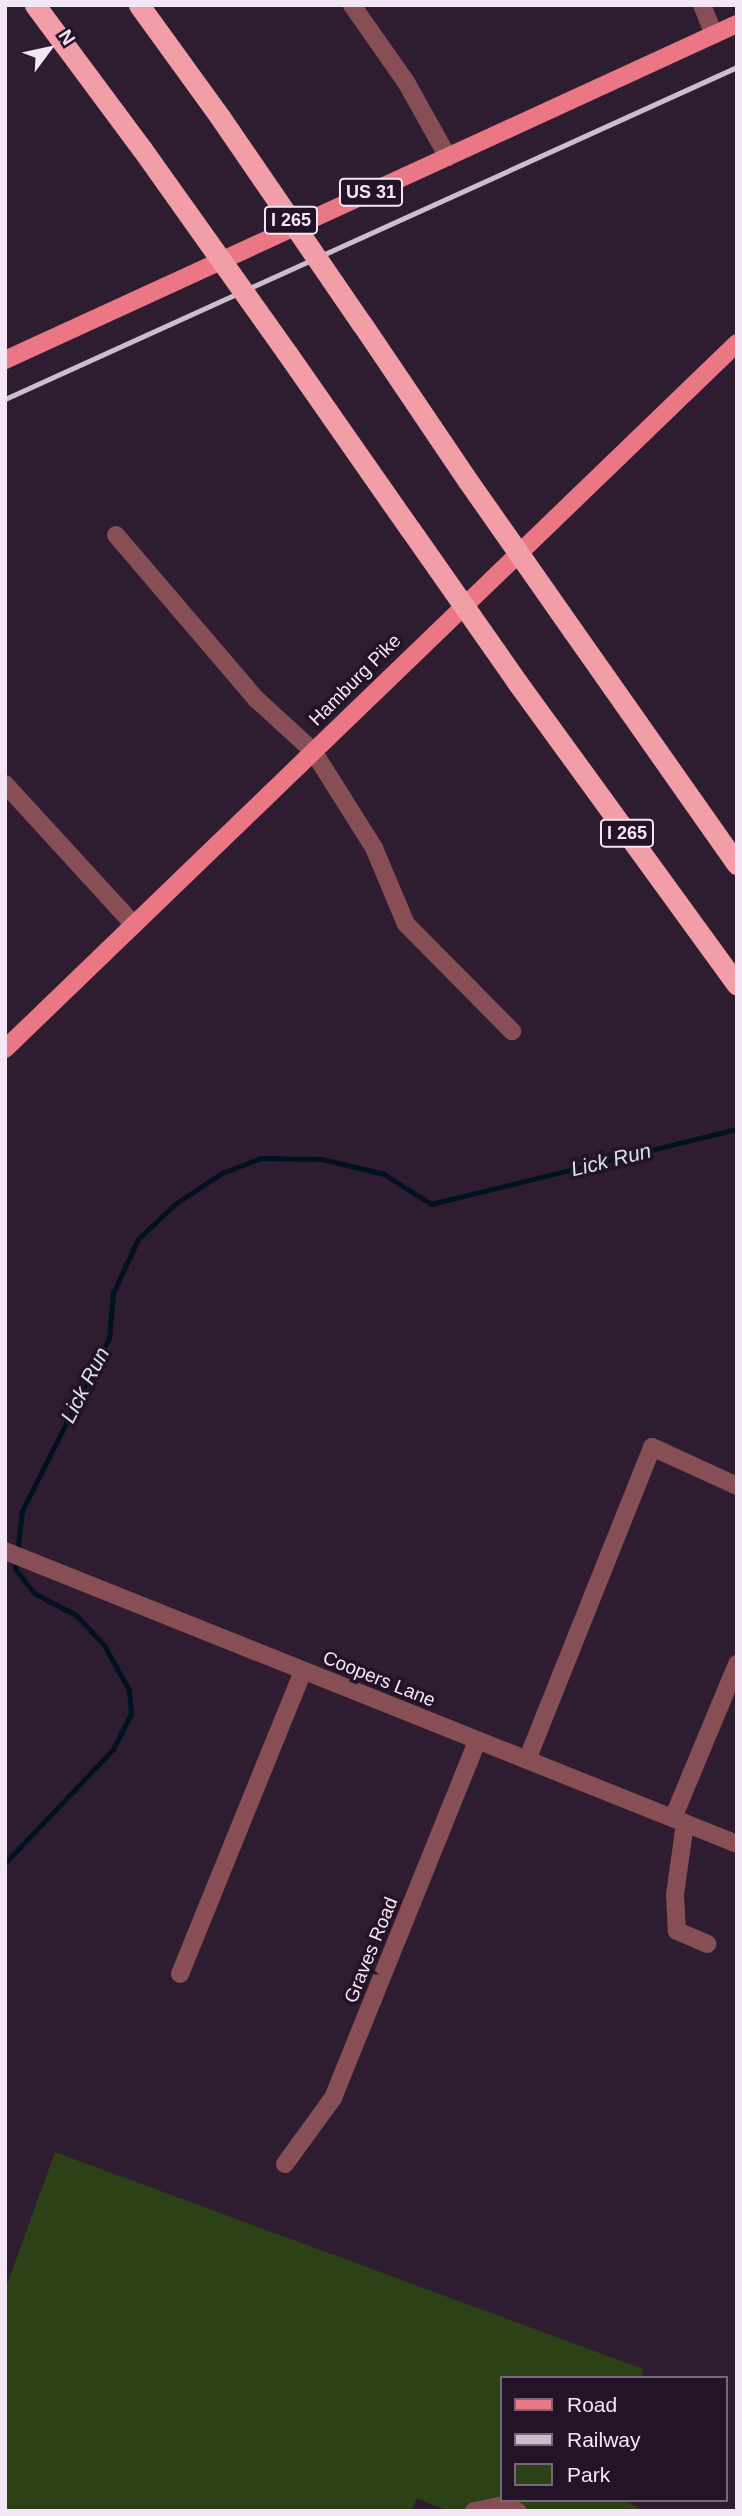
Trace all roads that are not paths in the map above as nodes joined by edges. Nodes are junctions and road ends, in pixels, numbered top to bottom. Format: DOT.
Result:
graph roads {
  1 [pos="36,5"];
  2 [pos="45,5"];
  3 [pos="139,5"];
  4 [pos="152,5"];
  5 [pos="352,5"];
  6 [pos="702,5"];
  7 [pos="737,24"];
  8 [pos="714,35"];
  9 [pos="220,117"];
  10 [pos="142,149"];
  11 [pos="448,157"];
  12 [pos="737,343"];
  13 [pos="5,360"];
  14 [pos="116,535"];
  15 [pos="313,751"];
  16 [pos="5,784"];
  17 [pos="737,864"];
  18 [pos="134,925"];
  19 [pos="737,985"];
  20 [pos="512,1031"];
  21 [pos="5,1049"];
  22 [pos="737,1486"];
  23 [pos="5,1552"];
  24 [pos="737,1664"];
  25 [pos="303,1671"];
  26 [pos="477,1741"];
  27 [pos="527,1760"];
  28 [pos="679,1821"];
  29 [pos="737,1844"];
  30 [pos="707,1944"];
  31 [pos="180,1974"];
  32 [pos="285,2164"];
  33 [pos="474,2511"];
  34 [pos="517,2511"];
  1 -- 10 [label="highway"];
  2 -- 10 [label="highway, I 265"];
  3 -- 9 [label="highway, I 265"];
  4 -- 9 [label="highway"];
  5 -- 11 [label="street"];
  6 -- 8 [label="street"];
  7 -- 8 [label="main road, US 31"];
  8 -- 11 [label="main road, US 31"];
  9 -- 17 [label="highway, I 265, bridge"];
  10 -- 19 [label="highway, I 265, bridge"];
  11 -- 13 [label="main road, US 31"];
  12 -- 15 [label="main road, Hamburg Pike"];
  14 -- 15 [label="street"];
  15 -- 18 [label="main road, Hamburg Pike"];
  15 -- 20 [label="street"];
  16 -- 18 [label="street"];
  18 -- 21 [label="main road, Hamburg Pike"];
  22 -- 27 [label="street"];
  23 -- 25 [label="street, Coopers Lane"];
  24 -- 28 [label="street"];
  25 -- 26 [label="street, Coopers Lane"];
  25 -- 31 [label="street"];
  26 -- 27 [label="street, Coopers Lane"];
  26 -- 32 [label="street, Graves Road"];
  27 -- 28 [label="street, Coopers Lane"];
  28 -- 29 [label="street, Coopers Lane"];
  28 -- 30 [label="street"];
  33 -- 34 [label="street"];
}
